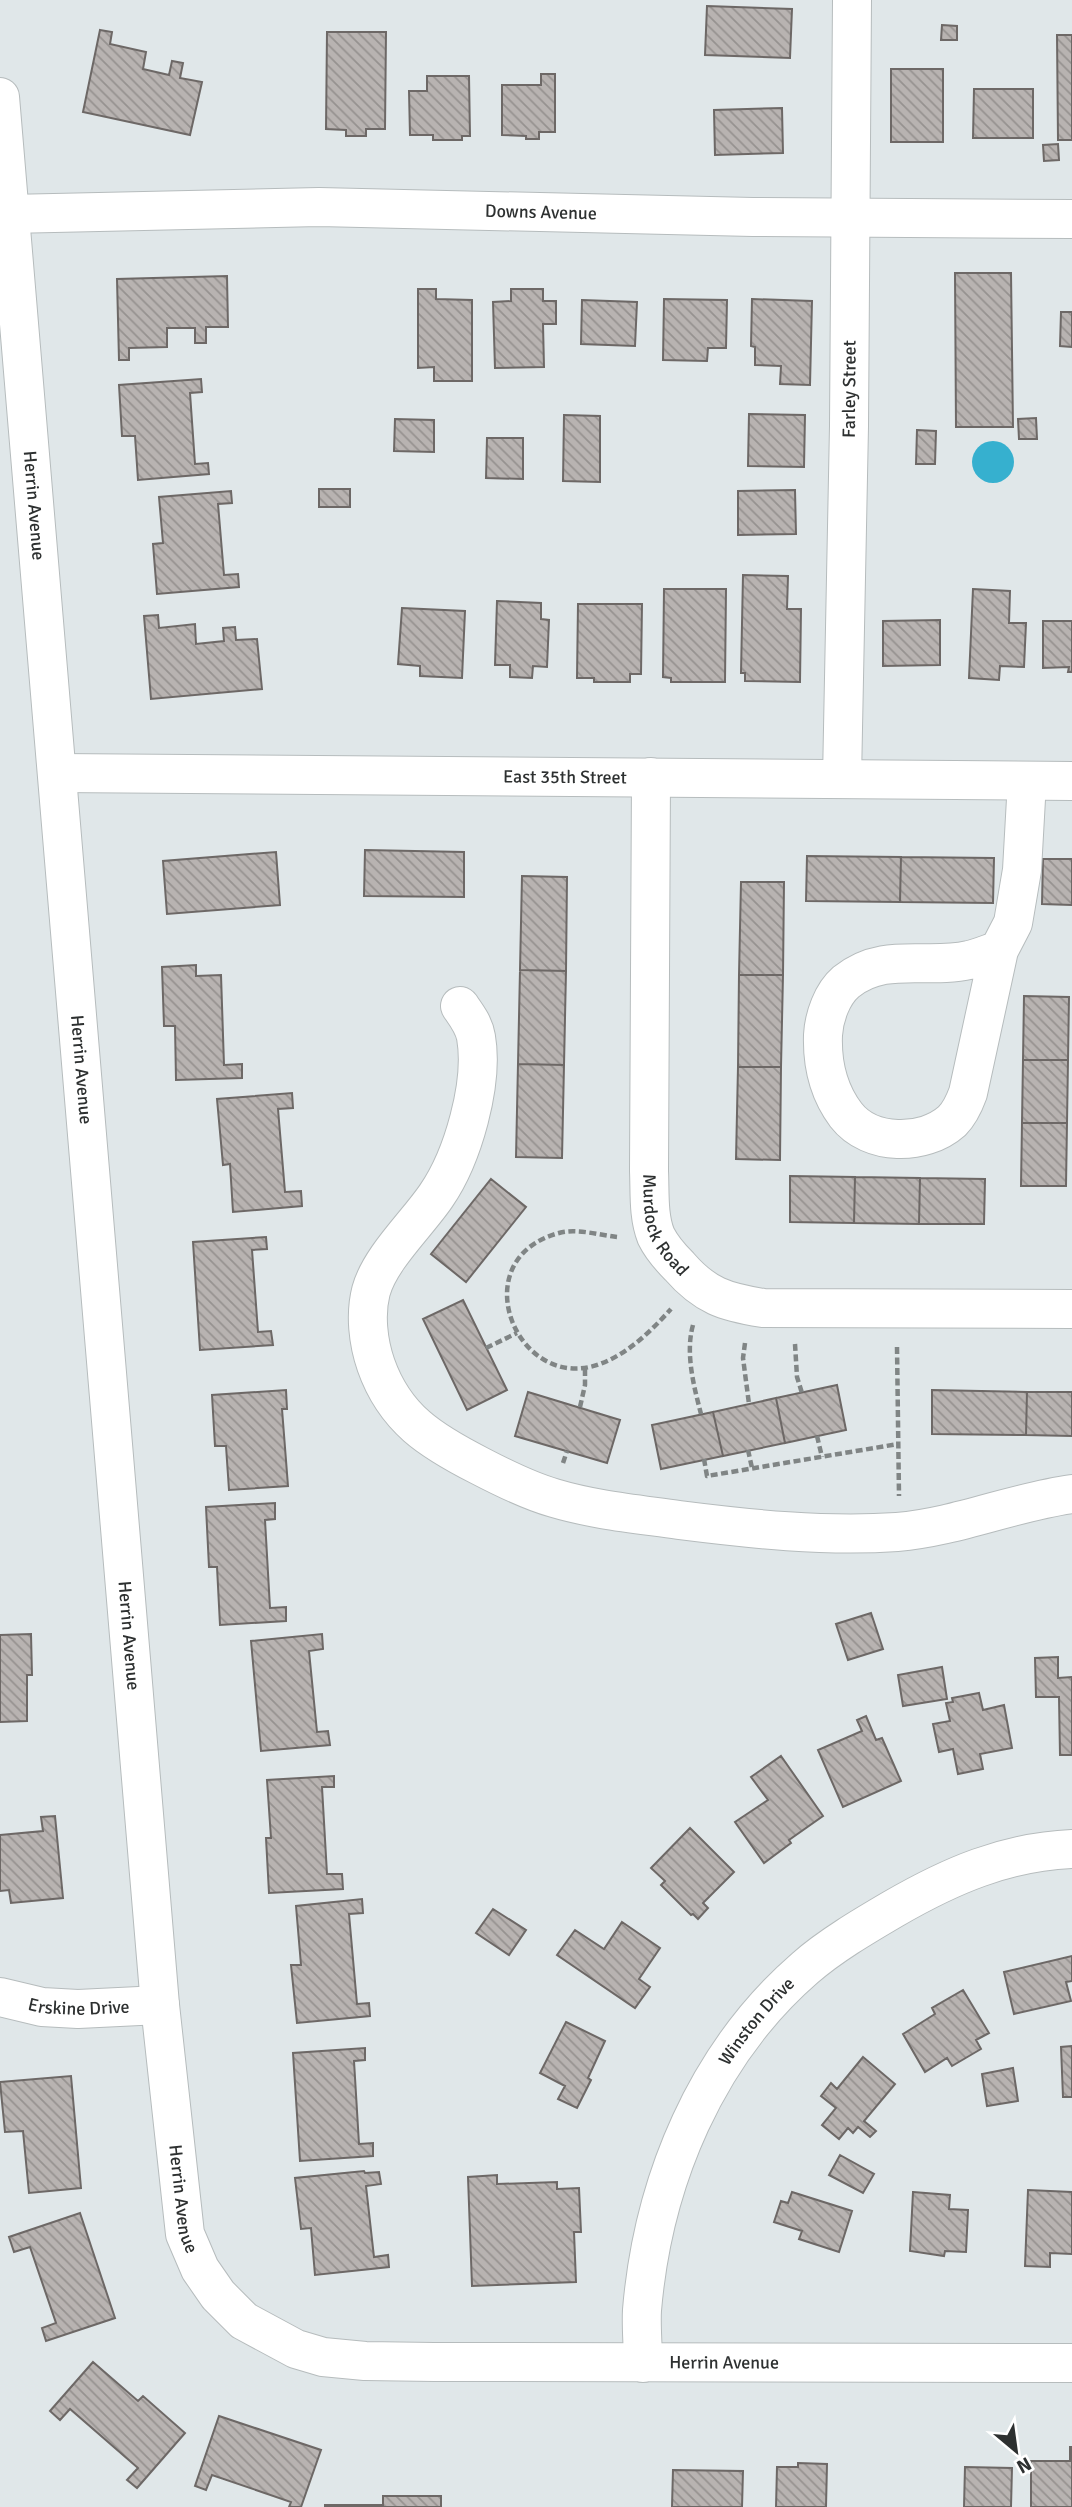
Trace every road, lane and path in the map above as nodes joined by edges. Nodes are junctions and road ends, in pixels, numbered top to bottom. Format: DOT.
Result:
graph roads {
  1 [pos="852,0"];
  2 [pos="0,97"];
  3 [pos="9,214"];
  4 [pos="849,218"];
  5 [pos="1072,219"];
  6 [pos="57,772"];
  7 [pos="651,777"];
  8 [pos="842,779"];
  9 [pos="1027,781"];
  10 [pos="1072,782"];
  11 [pos="999,950"];
  12 [pos="460,1006"];
  13 [pos="628,1239"];
  14 [pos="674,1306"];
  15 [pos="1072,1309"];
  16 [pos="695,1317"];
  17 [pos="517,1333"];
  18 [pos="746,1335"];
  19 [pos="794,1340"];
  20 [pos="897,1342"];
  21 [pos="486,1348"];
  22 [pos="585,1368"];
  23 [pos="802,1393"];
  24 [pos="749,1404"];
  25 [pos="580,1407"];
  26 [pos="701,1414"];
  27 [pos="817,1436"];
  28 [pos="898,1444"];
  29 [pos="748,1451"];
  30 [pos="822,1457"];
  31 [pos="704,1460"];
  32 [pos="752,1468"];
  33 [pos="1072,1494"];
  34 [pos="899,1532"];
  35 [pos="1072,1849"];
  36 [pos="0,1997"];
  37 [pos="160,2005"];
  38 [pos="643,2363"];
  39 [pos="1072,2363"];
  1 -- 4 [label="street, Farley Street"];
  2 -- 3 [label="street, Herrin Avenue"];
  3 -- 4 [label="street, Downs Avenue"];
  3 -- 6 [label="street, Herrin Avenue"];
  4 -- 5 [label="street, Downs Avenue"];
  4 -- 8 [label="street, Farley Street"];
  6 -- 7 [label="street, East 35th Street"];
  6 -- 37 [label="street, Herrin Avenue"];
  7 -- 8 [label="street, East 35th Street"];
  7 -- 15 [label="street, Murdock Road"];
  8 -- 9 [label="street, East 35th Street"];
  9 -- 10 [label="street, East 35th Street"];
  9 -- 11 [label="street"];
  11 -- 11 [label="street"];
  12 -- 34 [label="street"];
  13 -- 17 [label="path"];
  14 -- 22 [label="path"];
  16 -- 26 [label="path"];
  17 -- 21 [label="path"];
  17 -- 22 [label="path"];
  18 -- 24 [label="path"];
  19 -- 23 [label="path"];
  20 -- 28 [label="path"];
  22 -- 25 [label="path"];
  27 -- 30 [label="path"];
  28 -- 30 [label="path"];
  28 -- 34 [label="path"];
  29 -- 32 [label="path"];
  30 -- 32 [label="path"];
  31 -- 32 [label="path"];
  33 -- 34 [label="street"];
  35 -- 38 [label="street, Winston Drive"];
  36 -- 37 [label="street, Erskine Drive"];
  37 -- 38 [label="street, Herrin Avenue"];
  38 -- 39 [label="street, Herrin Avenue"];
}
